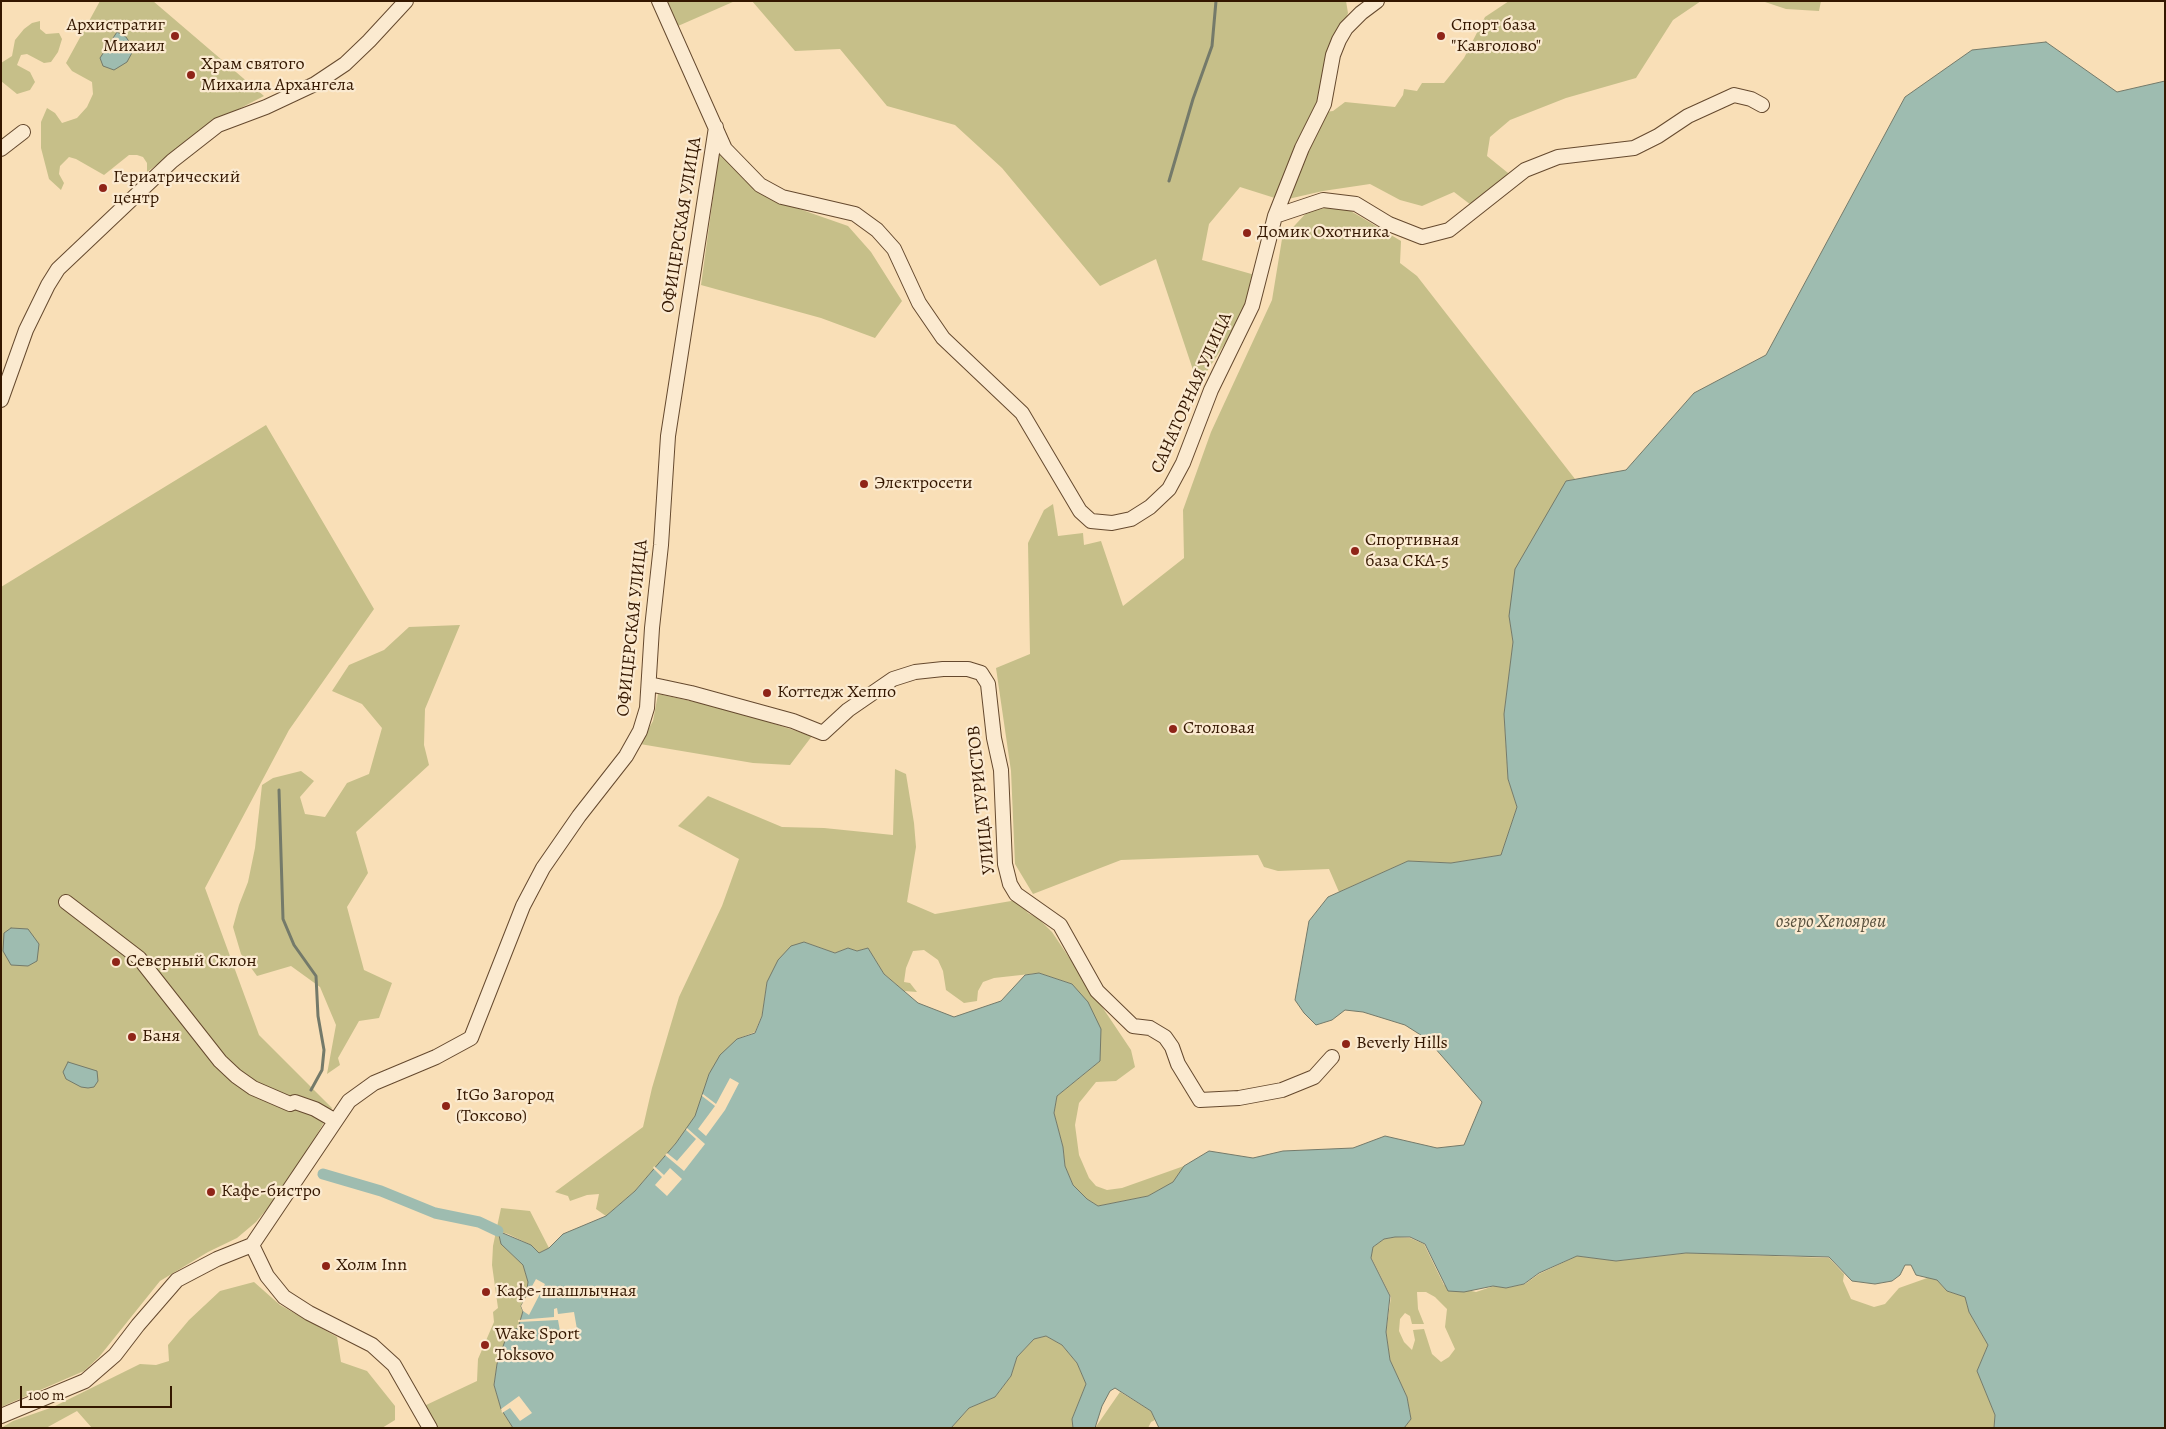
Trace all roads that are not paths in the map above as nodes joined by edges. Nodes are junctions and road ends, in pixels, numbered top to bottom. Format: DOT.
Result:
graph roads {
  1 [pos="406,1"];
  2 [pos="659,1"];
  3 [pos="1377,1"];
  4 [pos="1762,105"];
  5 [pos="716,126"];
  6 [pos="23,132"];
  7 [pos="1,149"];
  8 [pos="1275,216"];
  9 [pos="1,400"];
  10 [pos="649,684"];
  11 [pos="66,902"];
  12 [pos="1332,1057"];
  13 [pos="332,1125"];
  14 [pos="252,1245"];
  15 [pos="1,1416"];
  16 [pos="430,1428"];
  1 -- 9 [label="street"];
  2 -- 5 [label="street, САНАТОРНАЯ УЛИЦА"];
  3 -- 8 [label="street, САНАТОРНАЯ УЛИЦА"];
  4 -- 8 [label="street"];
  5 -- 8 [label="street, САНАТОРНАЯ УЛИЦА"];
  5 -- 10 [label="street, ОФИЦЕРСКАЯ УЛИЦА"];
  6 -- 7 [label="street"];
  10 -- 12 [label="street, УЛИЦА ТУРИСТОВ"];
  10 -- 13 [label="street, ОФИЦЕРСКАЯ УЛИЦА"];
  11 -- 13 [label="street"];
  13 -- 14 [label="street, ОФИЦЕРСКАЯ УЛИЦА"];
  14 -- 15 [label="street"];
  14 -- 16 [label="street"];
}
